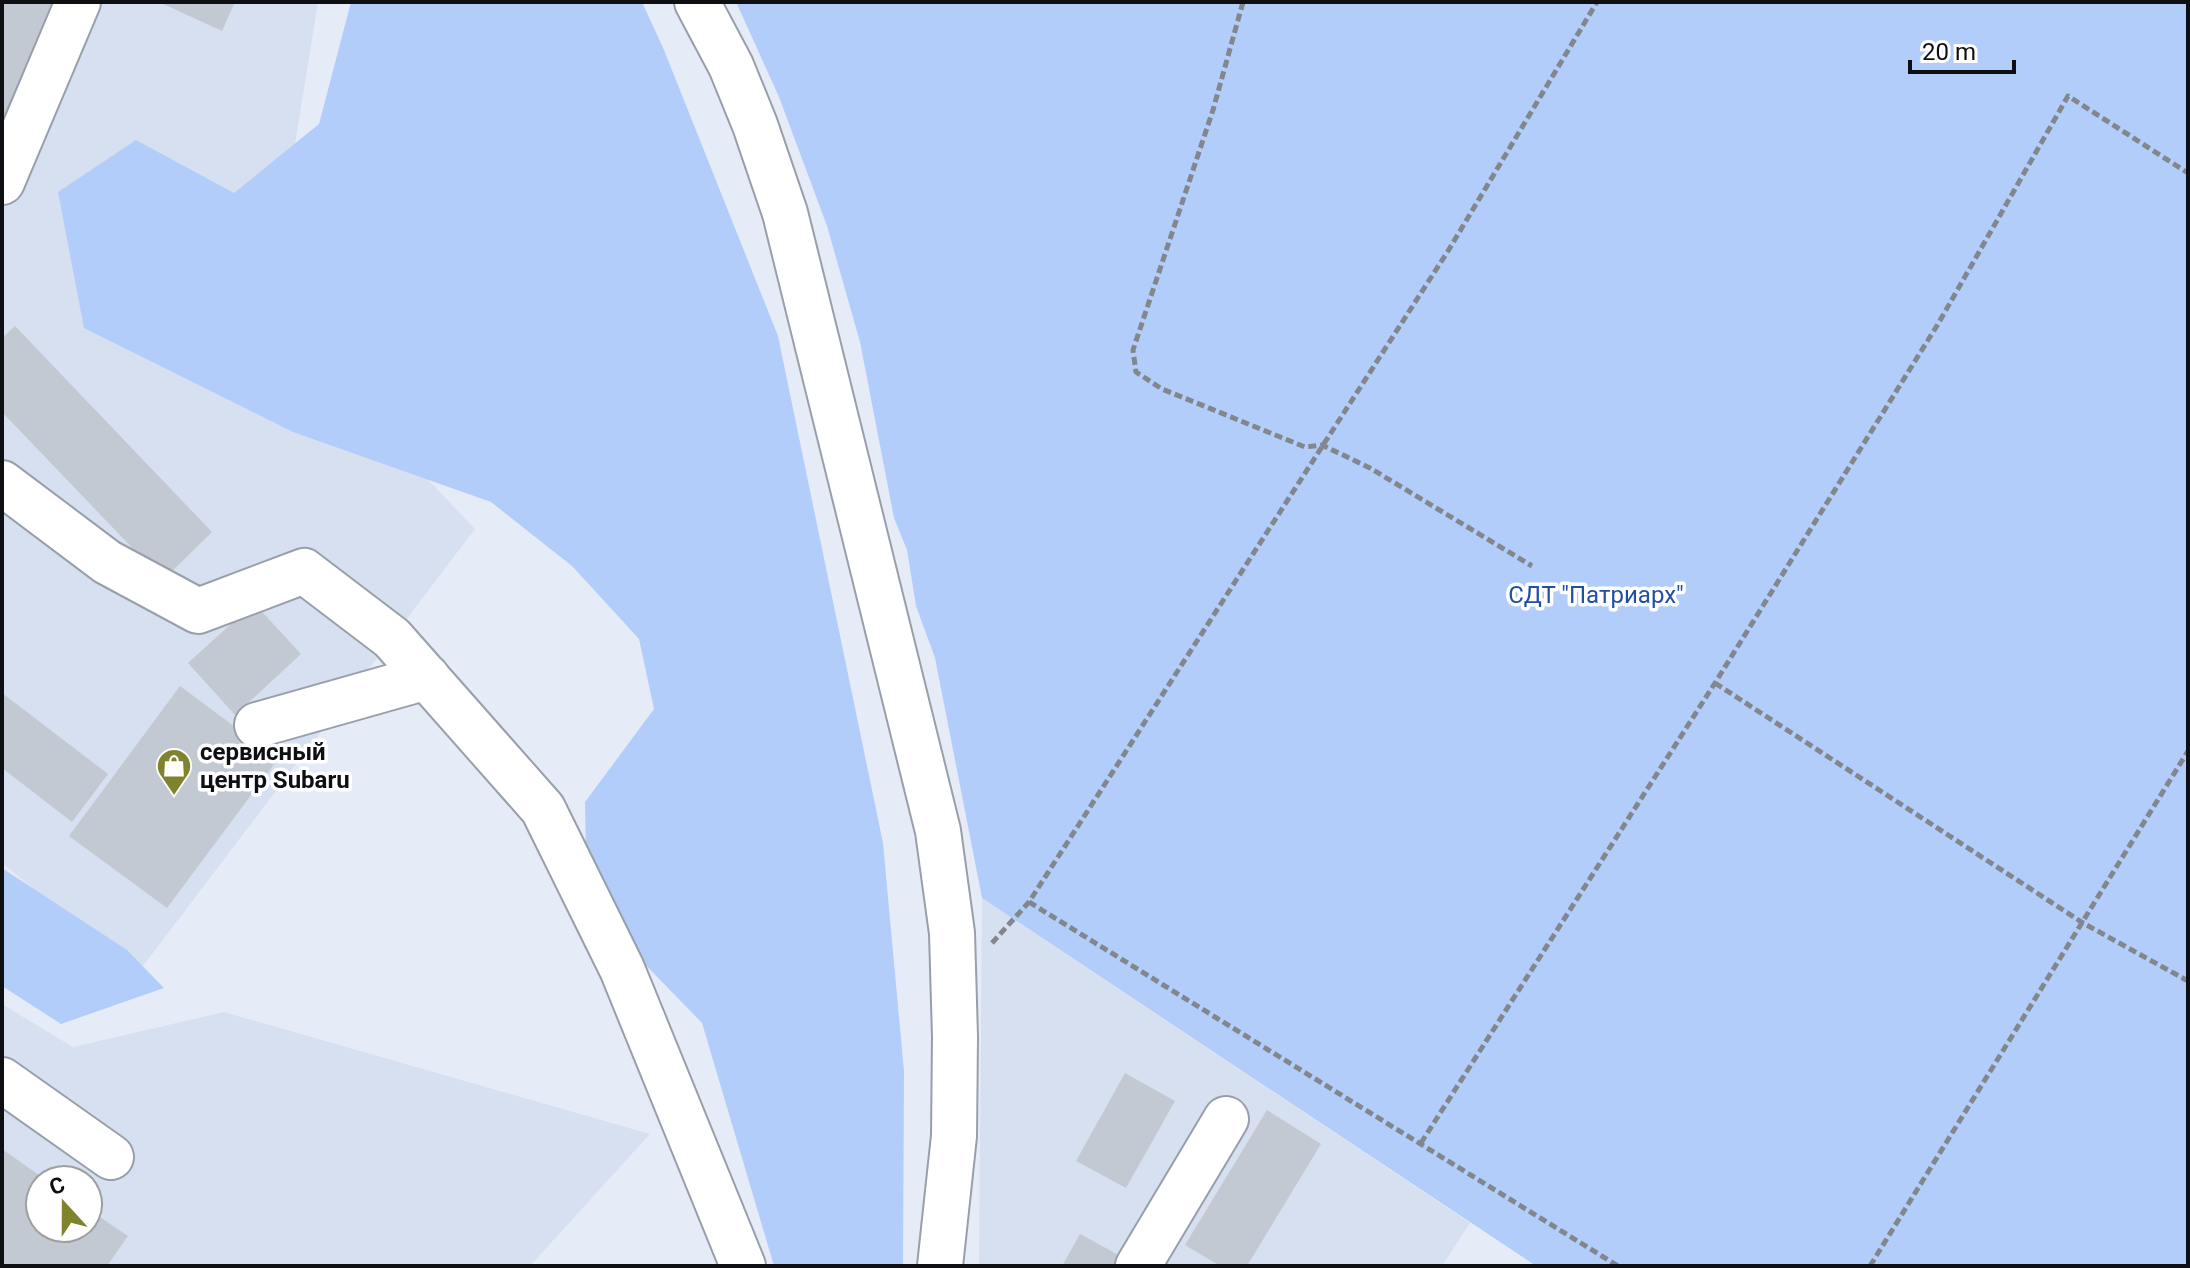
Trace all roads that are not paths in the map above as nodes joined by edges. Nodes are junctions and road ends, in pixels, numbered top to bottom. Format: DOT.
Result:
graph roads {
  1 [pos="78,2"];
  2 [pos="697,2"];
  3 [pos="2,182"];
  4 [pos="2,483"];
  5 [pos="427,677"];
  6 [pos="257,725"];
  7 [pos="2,1080"];
  8 [pos="1226,1119"];
  9 [pos="111,1157"];
  10 [pos="743,1266"];
  11 [pos="940,1266"];
  12 [pos="1138,1266"];
  1 -- 3 [label="lane"];
  2 -- 11 [label="lane"];
  4 -- 5 [label="lane"];
  5 -- 6 [label="lane"];
  5 -- 10 [label="lane"];
  7 -- 9 [label="lane"];
  8 -- 12 [label="lane"];
}
